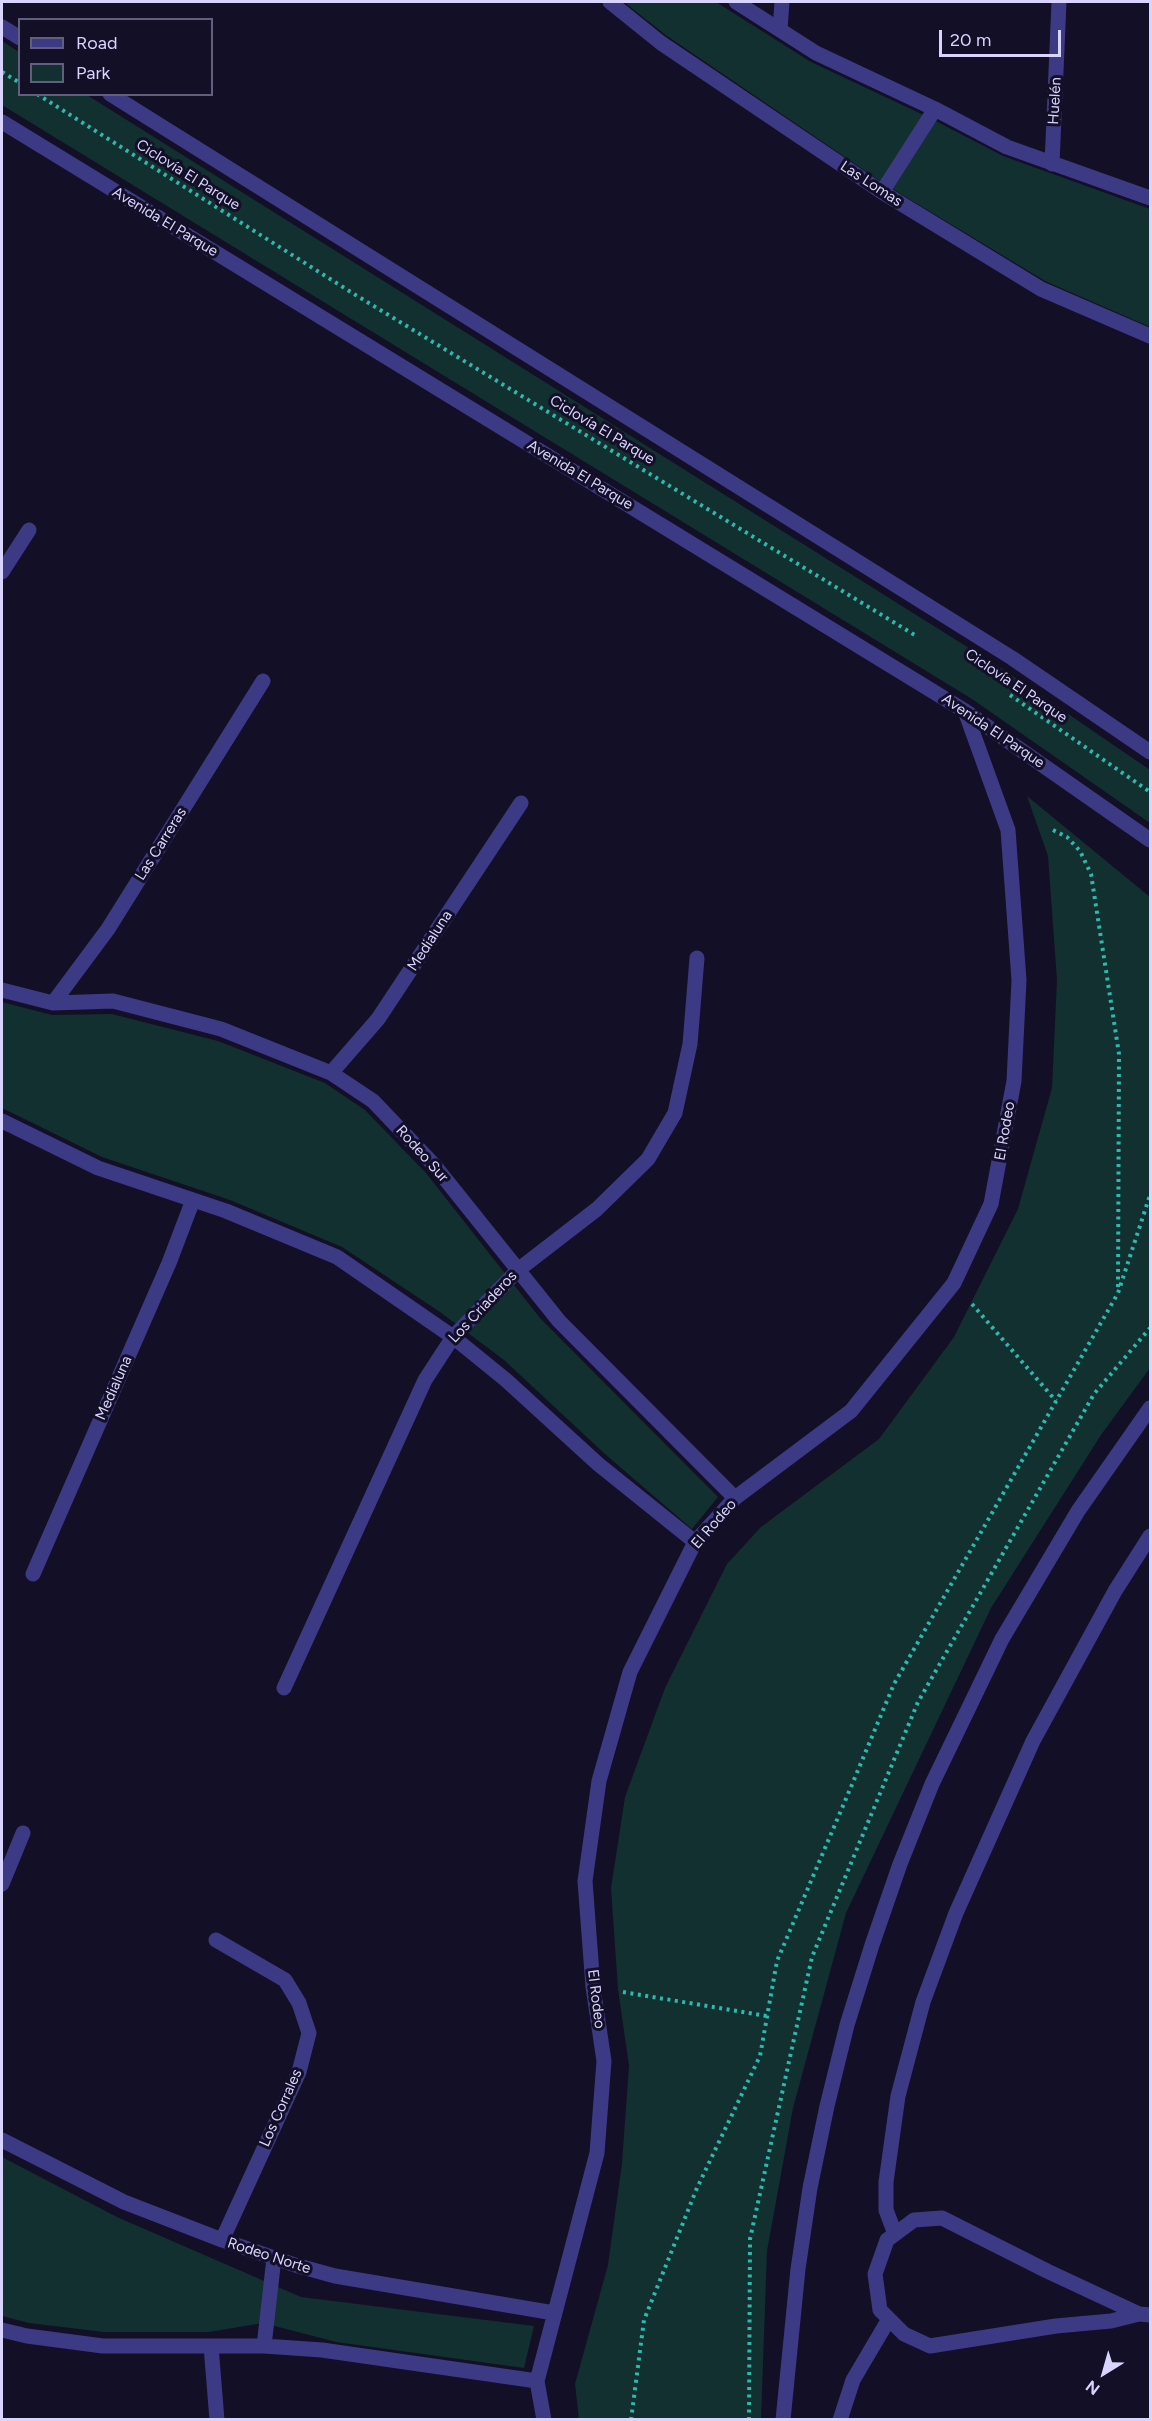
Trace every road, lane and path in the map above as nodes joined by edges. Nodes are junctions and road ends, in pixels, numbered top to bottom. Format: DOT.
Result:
graph roads {
  1 [pos="610,2"];
  2 [pos="736,2"];
  3 [pos="782,2"];
  4 [pos="1059,2"];
  5 [pos="2,27"];
  6 [pos="780,29"];
  7 [pos="18,37"];
  8 [pos="2,72"];
  9 [pos="18,82"];
  10 [pos="40,96"];
  11 [pos="113,96"];
  12 [pos="935,109"];
  13 [pos="2,122"];
  14 [pos="1052,164"];
  15 [pos="882,192"];
  16 [pos="1150,198"];
  17 [pos="1150,336"];
  18 [pos="29,530"];
  19 [pos="2,572"];
  20 [pos="919,638"];
  21 [pos="263,681"];
  22 [pos="1008,694"];
  23 [pos="965,711"];
  24 [pos="1150,752"];
  25 [pos="1150,792"];
  26 [pos="521,803"];
  27 [pos="1053,830"];
  28 [pos="1150,840"];
  29 [pos="696,958"];
  30 [pos="2,990"];
  31 [pos="53,1003"];
  32 [pos="331,1073"];
  33 [pos="2,1121"];
  34 [pos="1150,1195"];
  35 [pos="193,1200"];
  36 [pos="518,1270"];
  37 [pos="954,1283"];
  38 [pos="1118,1293"];
  39 [pos="453,1337"];
  40 [pos="1056,1401"];
  41 [pos="1150,1408"];
  42 [pos="735,1498"];
  43 [pos="1150,1536"];
  44 [pos="695,1542"];
  45 [pos="33,1574"];
  46 [pos="284,1688"];
  47 [pos="22,1833"];
  48 [pos="2,1884"];
  49 [pos="216,1940"];
  50 [pos="593,1987"];
  51 [pos="767,2016"];
  52 [pos="2,2140"];
  53 [pos="895,2234"];
  54 [pos="222,2240"];
  55 [pos="273,2258"];
  56 [pos="554,2313"];
  57 [pos="1145,2314"];
  58 [pos="889,2319"];
  59 [pos="2,2330"];
  60 [pos="210,2346"];
  61 [pos="264,2346"];
  62 [pos="537,2381"];
  63 [pos="217,2420"];
  64 [pos="544,2420"];
  65 [pos="630,2420"];
  66 [pos="783,2420"];
  67 [pos="840,2420"];
  1 -- 15 [label="street, Las Lomas"];
  2 -- 6 [label="street"];
  3 -- 6 [label="street"];
  4 -- 14 [label="street, Huelén"];
  5 -- 7 [label="street"];
  6 -- 12 [label="street"];
  8 -- 9 [label="path"];
  10 -- 20 [label="path, Ciclovía El Parque"];
  11 -- 24 [label="street"];
  12 -- 14 [label="street"];
  12 -- 15 [label="street"];
  13 -- 23 [label="street, Avenida El Parque"];
  14 -- 16 [label="street"];
  15 -- 17 [label="street, Las Lomas"];
  18 -- 19 [label="street"];
  21 -- 31 [label="street, Las Carreras"];
  22 -- 25 [label="path, Ciclovía El Parque"];
  23 -- 28 [label="street, Avenida El Parque"];
  23 -- 37 [label="street, El Rodeo"];
  26 -- 32 [label="street, Medialuna"];
  27 -- 38 [label="path"];
  29 -- 36 [label="street, Los Criaderos"];
  30 -- 31 [label="street, Rodeo Sur"];
  31 -- 32 [label="street, Rodeo Sur"];
  32 -- 36 [label="street, Rodeo Sur"];
  33 -- 35 [label="street"];
  34 -- 38 [label="path"];
  35 -- 39 [label="street"];
  35 -- 45 [label="street, Medialuna"];
  36 -- 39 [label="street, Los Criaderos"];
  36 -- 42 [label="street, Rodeo Sur"];
  37 -- 40 [label="path"];
  37 -- 42 [label="street, El Rodeo"];
  38 -- 40 [label="path"];
  39 -- 44 [label="street"];
  39 -- 46 [label="street, Los Criaderos"];
  40 -- 51 [label="path"];
  41 -- 66 [label="street"];
  42 -- 44 [label="street, El Rodeo"];
  43 -- 53 [label="street"];
  44 -- 50 [label="street, El Rodeo"];
  47 -- 48 [label="street"];
  49 -- 54 [label="street, Los Corrales"];
  50 -- 51 [label="path"];
  50 -- 56 [label="street, El Rodeo"];
  51 -- 65 [label="path"];
  52 -- 54 [label="street, Rodeo Norte"];
  53 -- 57 [label="street"];
  53 -- 58 [label="street"];
  54 -- 55 [label="street, Rodeo Norte"];
  55 -- 56 [label="street, Rodeo Norte"];
  55 -- 61 [label="street"];
  56 -- 62 [label="street, El Rodeo"];
  57 -- 58 [label="street"];
  58 -- 67 [label="street"];
  59 -- 60 [label="street"];
  60 -- 61 [label="street"];
  60 -- 63 [label="street"];
  61 -- 62 [label="street"];
  62 -- 64 [label="street, El Rodeo"];
}
